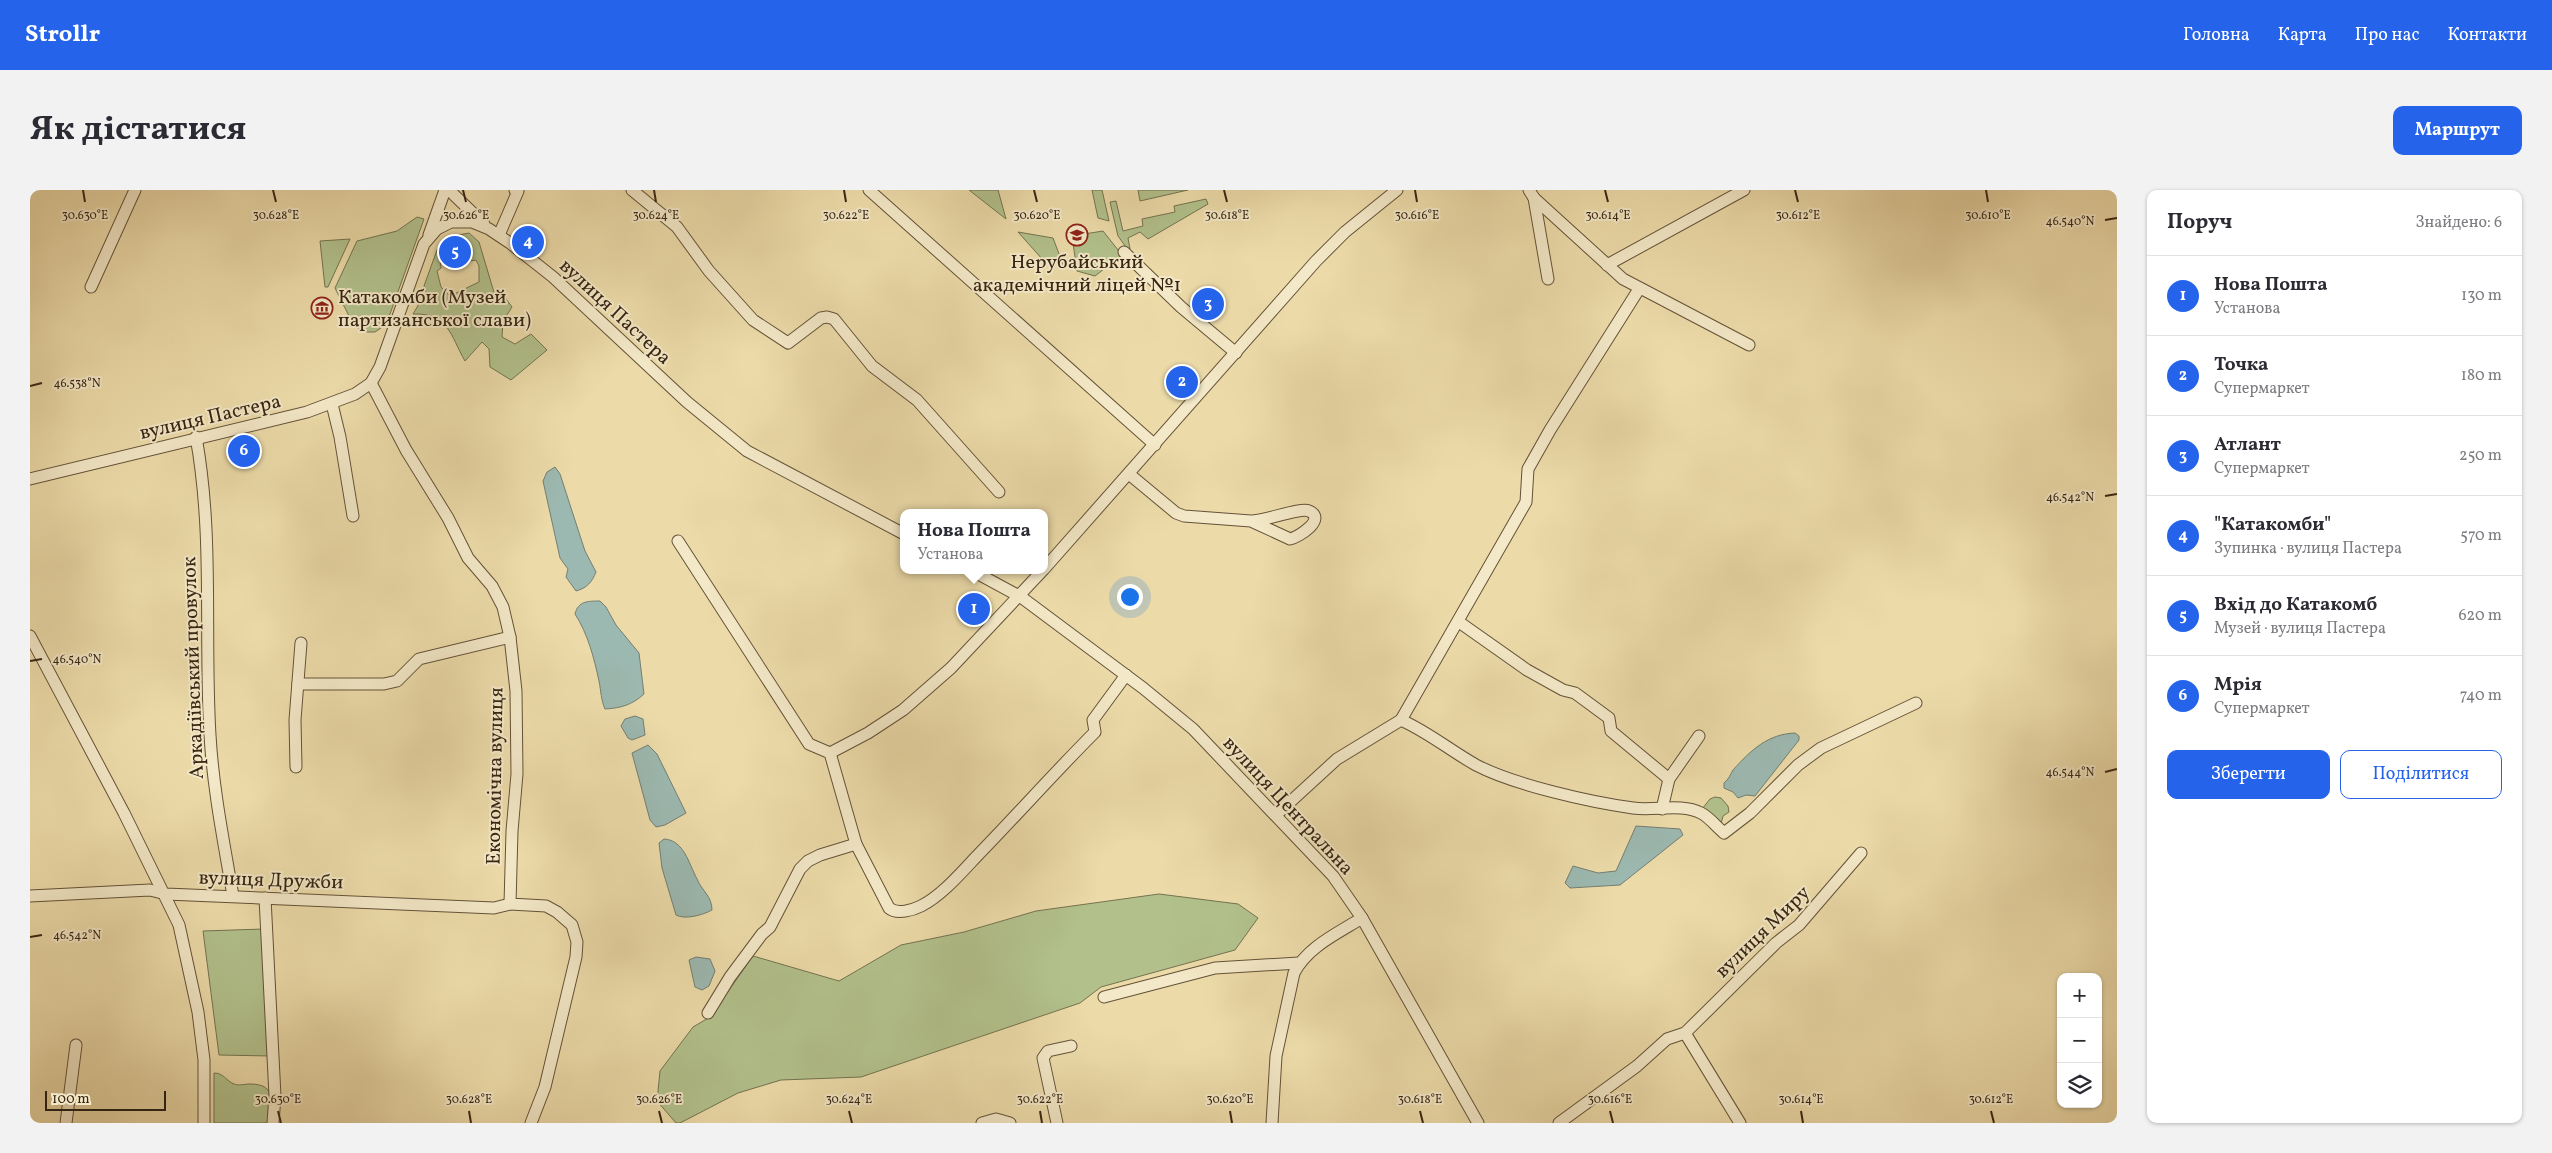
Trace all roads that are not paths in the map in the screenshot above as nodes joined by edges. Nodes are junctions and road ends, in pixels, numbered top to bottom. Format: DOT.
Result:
graph roads {
  1 [pos="135,190"];
  2 [pos="445,190"];
  3 [pos="449,190"];
  4 [pos="519,190"];
  5 [pos="632,190"];
  6 [pos="869,190"];
  7 [pos="1397,190"];
  8 [pos="1744,190"];
  9 [pos="1531,194"];
  10 [pos="494,232"];
  11 [pos="429,237"];
  12 [pos="1124,252"];
  13 [pos="1607,265"];
  14 [pos="1548,279"];
  15 [pos="92,287"];
  16 [pos="1639,289"];
  17 [pos="1749,345"];
  18 [pos="1236,353"];
  19 [pos="371,383"];
  20 [pos="332,404"];
  21 [pos="196,437"];
  22 [pos="1154,445"];
  23 [pos="1128,474"];
  24 [pos="30,478"];
  25 [pos="998,492"];
  26 [pos="354,516"];
  27 [pos="1251,520"];
  28 [pos="900,532"];
  29 [pos="678,542"];
  30 [pos="1048,565"];
  31 [pos="978,574"];
  32 [pos="1041,574"];
  33 [pos="1021,597"];
  34 [pos="1458,622"];
  35 [pos="30,636"];
  36 [pos="510,637"];
  37 [pos="302,643"];
  38 [pos="1126,675"];
  39 [pos="298,684"];
  40 [pos="1916,703"];
  41 [pos="1402,720"];
  42 [pos="1699,736"];
  43 [pos="830,752"];
  44 [pos="296,767"];
  45 [pos="1669,779"];
  46 [pos="1662,809"];
  47 [pos="1277,814"];
  48 [pos="856,844"];
  49 [pos="1861,853"];
  50 [pos="166,894"];
  51 [pos="30,896"];
  52 [pos="232,896"];
  53 [pos="265,898"];
  54 [pos="510,904"];
  55 [pos="1362,918"];
  56 [pos="1299,963"];
  57 [pos="1104,997"];
  58 [pos="708,1013"];
  59 [pos="1686,1032"];
  60 [pos="76,1045"];
  61 [pos="1071,1046"];
  62 [pos="66,1123"];
  63 [pos="204,1123"];
  64 [pos="273,1123"];
  65 [pos="531,1123"];
  66 [pos="982,1123"];
  67 [pos="1010,1123"];
  68 [pos="1057,1123"];
  69 [pos="1272,1123"];
  70 [pos="1478,1123"];
  71 [pos="1559,1123"];
  72 [pos="1740,1123"];
  1 -- 15 [label="street"];
  2 -- 11 [label="street"];
  3 -- 10 [label="street"];
  4 -- 10 [label="street"];
  5 -- 25 [label="street"];
  6 -- 22 [label="street"];
  7 -- 18 [label="street"];
  8 -- 13 [label="street"];
  9 -- 13 [label="street"];
  9 -- 14 [label="street"];
  10 -- 11 [label="street, вулиця Пастера"];
  10 -- 28 [label="street, вулиця Пастера"];
  11 -- 19 [label="street"];
  12 -- 18 [label="street"];
  13 -- 16 [label="street"];
  16 -- 17 [label="street"];
  16 -- 34 [label="street"];
  18 -- 22 [label="street"];
  19 -- 20 [label="street, вулиця Пастера"];
  19 -- 36 [label="street, Економічна вулиця"];
  20 -- 21 [label="street, вулиця Пастера"];
  20 -- 26 [label="street"];
  21 -- 24 [label="street, вулиця Пастера"];
  21 -- 52 [label="street, Аркадіївський провулок"];
  22 -- 23 [label="street"];
  23 -- 27 [label="street"];
  23 -- 30 [label="street"];
  27 -- 27 [label="street"];
  29 -- 43 [label="street"];
  31 -- 33 [label="street"];
  32 -- 33 [label="street"];
  33 -- 38 [label="street, вулиця Центральна"];
  33 -- 43 [label="street"];
  34 -- 41 [label="street"];
  34 -- 45 [label="street"];
  35 -- 50 [label="street"];
  36 -- 39 [label="street"];
  36 -- 54 [label="street, Економічна вулиця"];
  37 -- 39 [label="street"];
  38 -- 47 [label="street, вулиця Центральна"];
  38 -- 48 [label="street"];
  39 -- 44 [label="street"];
  40 -- 46 [label="street"];
  41 -- 46 [label="street"];
  41 -- 47 [label="street"];
  42 -- 45 [label="street"];
  43 -- 48 [label="street"];
  45 -- 46 [label="street"];
  47 -- 55 [label="street, вулиця Центральна"];
  48 -- 58 [label="street"];
  49 -- 59 [label="street, вулиця Миру"];
  50 -- 51 [label="street, вулиця Дружби"];
  50 -- 52 [label="street, вулиця Дружби"];
  50 -- 63 [label="street"];
  52 -- 53 [label="street, вулиця Дружби"];
  53 -- 54 [label="street, вулиця Дружби"];
  53 -- 64 [label="street"];
  54 -- 65 [label="street"];
  55 -- 56 [label="street"];
  55 -- 70 [label="street, вулиця Центральна"];
  56 -- 57 [label="street"];
  56 -- 69 [label="street"];
  59 -- 71 [label="street, вулиця Миру"];
  59 -- 72 [label="street"];
  60 -- 62 [label="street"];
  61 -- 68 [label="street"];
  66 -- 67 [label="street"];
}
